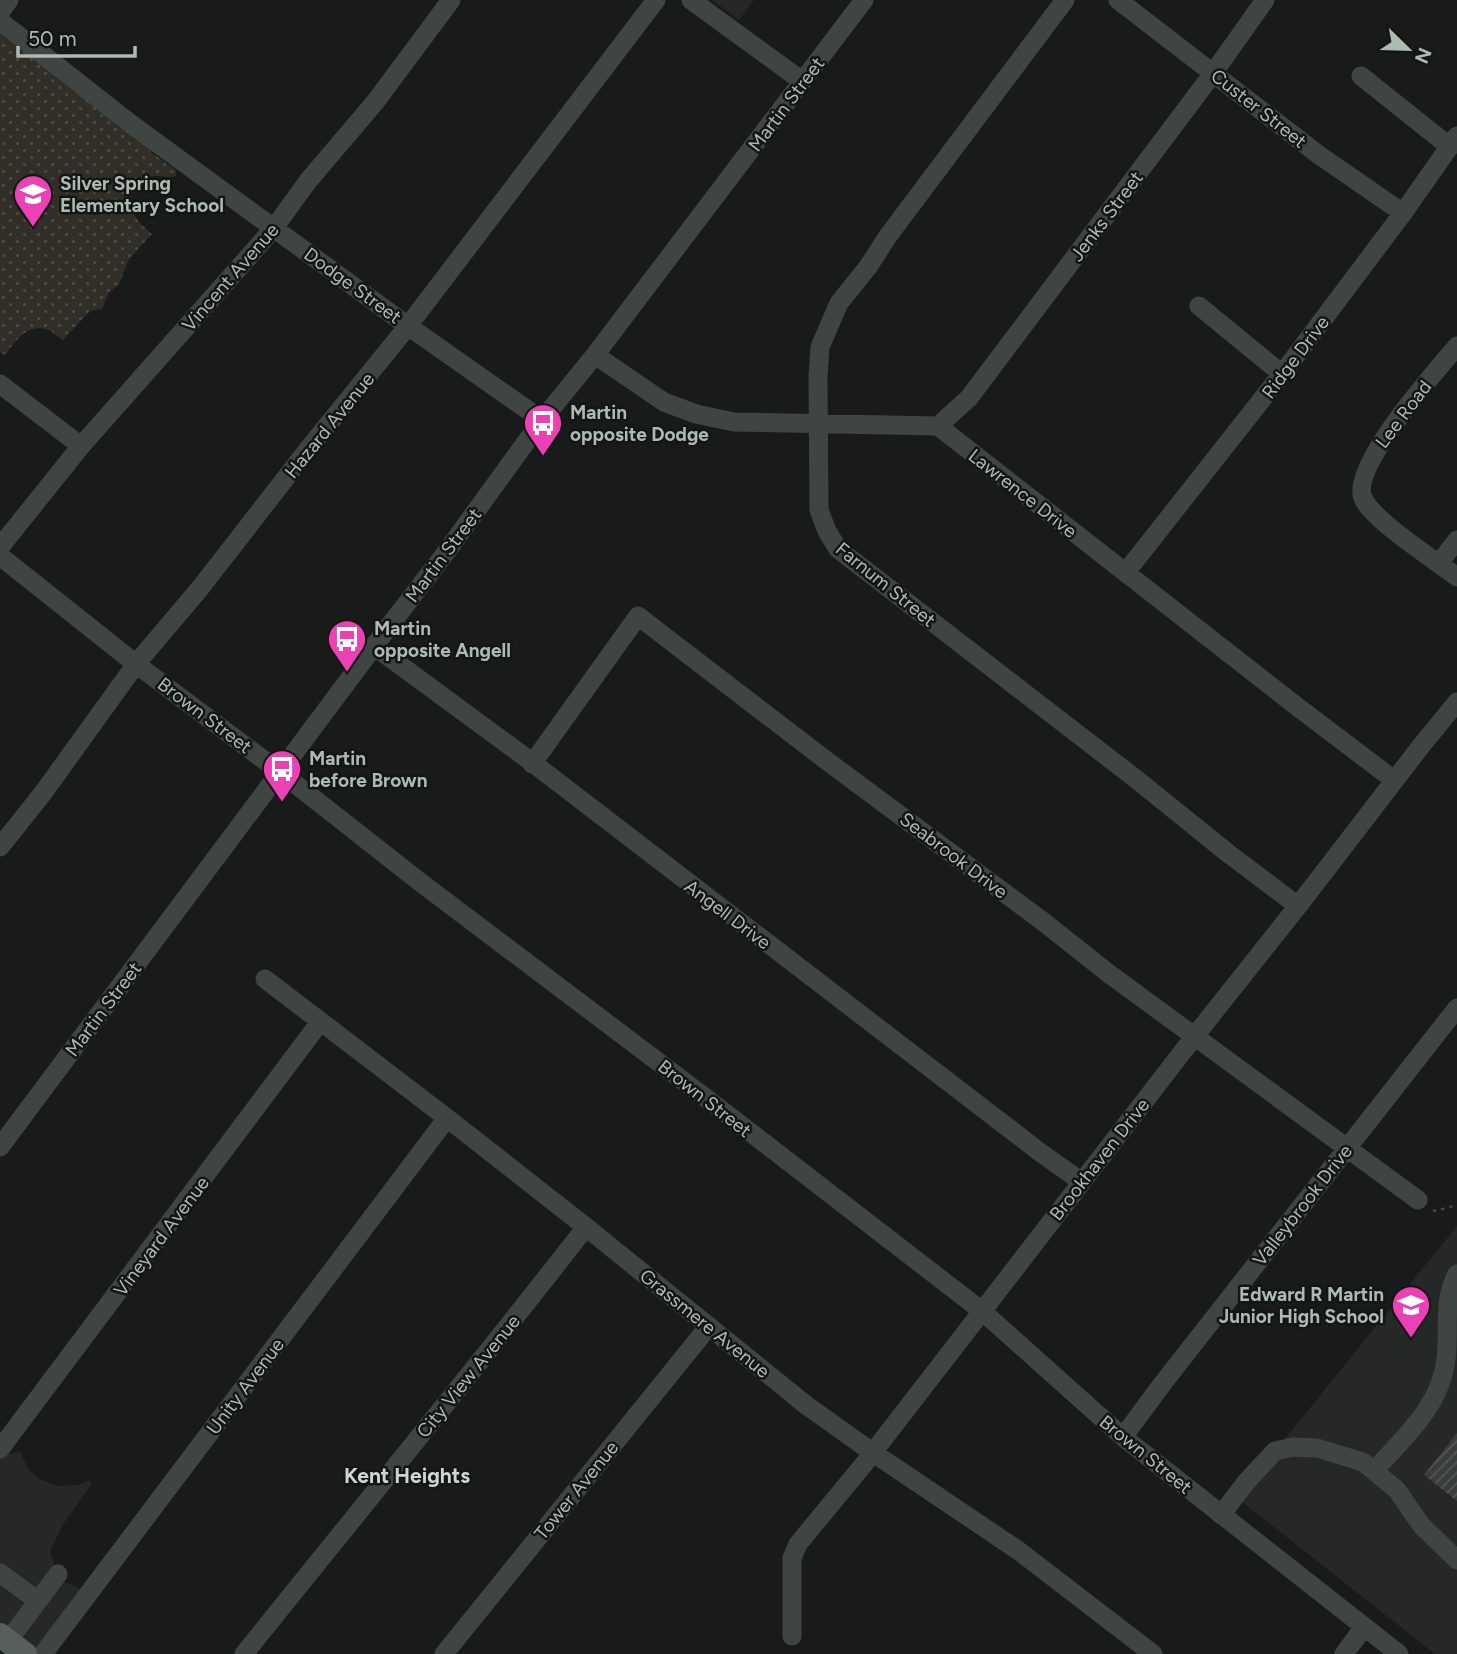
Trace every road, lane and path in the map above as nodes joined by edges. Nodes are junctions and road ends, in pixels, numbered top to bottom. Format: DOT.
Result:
graph roads {
  1 [pos="9,0"];
  2 [pos="452,0"];
  3 [pos="656,0"];
  4 [pos="691,0"];
  5 [pos="864,0"];
  6 [pos="1065,0"];
  7 [pos="1118,0"];
  8 [pos="1265,0"];
  9 [pos="0,12"];
  10 [pos="0,21"];
  11 [pos="1214,72"];
  12 [pos="1361,76"];
  13 [pos="802,81"];
  14 [pos="1454,142"];
  15 [pos="1403,214"];
  16 [pos="274,228"];
  17 [pos="1199,306"];
  18 [pos="408,326"];
  19 [pos="1457,346"];
  20 [pos="595,355"];
  21 [pos="1282,374"];
  22 [pos="0,384"];
  23 [pos="541,419"];
  24 [pos="819,424"];
  25 [pos="938,426"];
  26 [pos="81,446"];
  27 [pos="1457,540"];
  28 [pos="0,547"];
  29 [pos="0,556"];
  30 [pos="1439,563"];
  31 [pos="1126,572"];
  32 [pos="1457,577"];
  33 [pos="374,646"];
  34 [pos="136,664"];
  35 [pos="1457,702"];
  36 [pos="532,764"];
  37 [pos="280,772"];
  38 [pos="1394,780"];
  39 [pos="0,848"];
  40 [pos="1298,906"];
  41 [pos="265,979"];
  42 [pos="1457,1008"];
  43 [pos="320,1022"];
  44 [pos="1194,1037"];
  45 [pos="447,1118"];
  46 [pos="0,1147"];
  47 [pos="1346,1148"];
  48 [pos="1082,1182"];
  49 [pos="1418,1200"];
  50 [pos="1457,1205"];
  51 [pos="586,1227"];
  52 [pos="1457,1274"];
  53 [pos="982,1311"];
  54 [pos="709,1326"];
  55 [pos="1452,1346"];
  56 [pos="1449,1383"];
  57 [pos="1123,1437"];
  58 [pos="0,1449"];
  59 [pos="872,1452"];
  60 [pos="1374,1471"];
  61 [pos="1221,1515"];
  62 [pos="1457,1560"];
  63 [pos="0,1573"];
  64 [pos="58,1574"];
  65 [pos="38,1601"];
  66 [pos="1364,1628"];
  67 [pos="792,1636"];
  68 [pos="11,1643"];
  69 [pos="43,1654"];
  70 [pos="244,1654"];
  71 [pos="444,1654"];
  72 [pos="1153,1654"];
  73 [pos="1344,1654"];
  74 [pos="1399,1654"];
  1 -- 9 [label="street"];
  2 -- 16 [label="street, Vincent Avenue"];
  3 -- 18 [label="street, Hazard Avenue"];
  4 -- 13 [label="street"];
  5 -- 13 [label="street, Martin Street"];
  6 -- 24 [label="street, Farnum Street"];
  7 -- 11 [label="street, Custer Street"];
  8 -- 11 [label="street, Jenks Street"];
  10 -- 16 [label="street, Dodge Street"];
  11 -- 15 [label="street, Custer Street"];
  11 -- 25 [label="street, Jenks Street"];
  12 -- 14 [label="street"];
  13 -- 20 [label="street, Martin Street"];
  14 -- 15 [label="street, Ridge Drive"];
  15 -- 21 [label="street, Ridge Drive"];
  16 -- 18 [label="street, Dodge Street"];
  16 -- 26 [label="street, Vincent Avenue"];
  17 -- 21 [label="street"];
  18 -- 23 [label="street, Dodge Street"];
  18 -- 34 [label="street, Hazard Avenue"];
  19 -- 30 [label="street, Lee Road"];
  20 -- 23 [label="street, Martin Street"];
  20 -- 24 [label="street"];
  21 -- 31 [label="street, Ridge Drive"];
  22 -- 26 [label="street"];
  23 -- 33 [label="street, Martin Street"];
  24 -- 25 [label="street"];
  24 -- 40 [label="street, Farnum Street"];
  25 -- 31 [label="street, Lawrence Drive"];
  26 -- 28 [label="street, Vincent Avenue"];
  27 -- 30 [label="street"];
  29 -- 34 [label="street, Brown Street"];
  30 -- 32 [label="street"];
  31 -- 38 [label="street, Lawrence Drive"];
  33 -- 36 [label="street, Angell Drive"];
  33 -- 37 [label="street, Martin Street"];
  34 -- 37 [label="street, Brown Street"];
  34 -- 39 [label="street, Hazard Avenue"];
  35 -- 38 [label="street, Brookhaven Drive"];
  36 -- 44 [label="street, Seabrook Drive"];
  36 -- 48 [label="street, Angell Drive"];
  37 -- 46 [label="street, Martin Street"];
  37 -- 53 [label="street, Brown Street"];
  38 -- 40 [label="street, Brookhaven Drive"];
  40 -- 44 [label="street, Brookhaven Drive"];
  41 -- 43 [label="street, Grassmere Avenue"];
  42 -- 47 [label="street, Valleybrook Drive"];
  43 -- 45 [label="street, Grassmere Avenue"];
  43 -- 58 [label="street, Vineyard Avenue"];
  44 -- 47 [label="street, Seabrook Drive"];
  44 -- 48 [label="street, Brookhaven Drive"];
  45 -- 51 [label="street, Grassmere Avenue"];
  45 -- 69 [label="street, Unity Avenue"];
  47 -- 49 [label="street, Seabrook Drive"];
  47 -- 57 [label="street, Valleybrook Drive"];
  48 -- 53 [label="street, Brookhaven Drive"];
  49 -- 50 [label="path"];
  51 -- 54 [label="street, Grassmere Avenue"];
  51 -- 70 [label="street, City View Avenue"];
  52 -- 55 [label="street"];
  53 -- 57 [label="street, Brown Street"];
  53 -- 59 [label="street, Brookhaven Drive"];
  54 -- 59 [label="street, Grassmere Avenue"];
  54 -- 71 [label="street, Tower Avenue"];
  55 -- 56 [label="street"];
  56 -- 60 [label="street"];
  57 -- 61 [label="street, Brown Street"];
  59 -- 67 [label="street, Brookhaven Drive"];
  59 -- 72 [label="street, Grassmere Avenue"];
  60 -- 61 [label="street"];
  60 -- 62 [label="street"];
  61 -- 66 [label="street, Brown Street"];
  63 -- 65 [label="street"];
  64 -- 65 [label="street"];
  65 -- 68 [label="street"];
  66 -- 73 [label="street"];
  66 -- 74 [label="street, Brown Street"];
}
